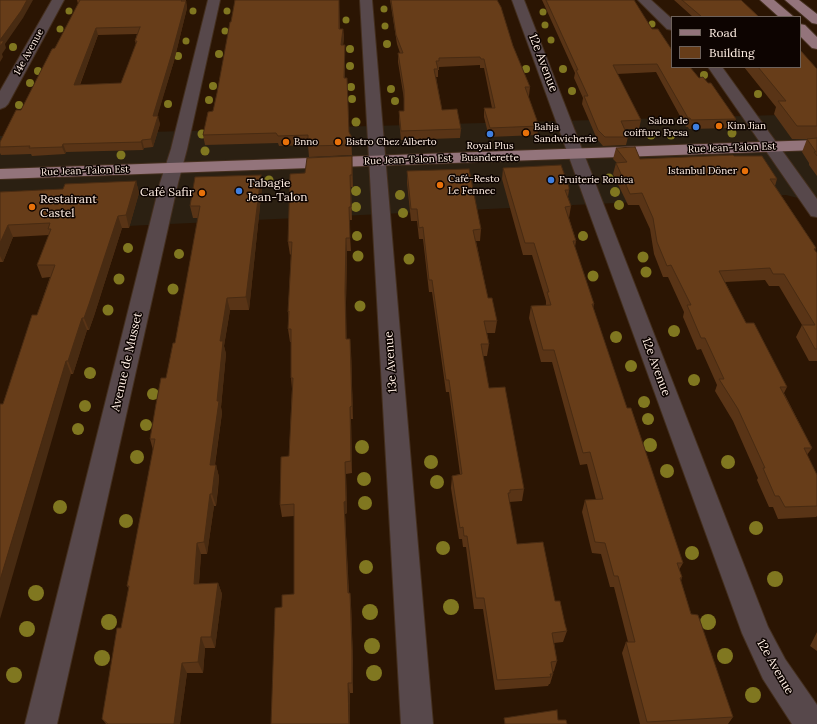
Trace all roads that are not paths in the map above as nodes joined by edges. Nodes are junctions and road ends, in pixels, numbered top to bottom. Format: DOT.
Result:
graph roads {
  1 [pos="58,0"];
  2 [pos="214,0"];
  3 [pos="366,0"];
  4 [pos="518,0"];
  5 [pos="644,0"];
  6 [pos="766,0"];
  7 [pos="791,0"];
  8 [pos="786,16"];
  9 [pos="817,20"];
  10 [pos="671,25"];
  11 [pos="801,29"];
  12 [pos="817,45"];
  13 [pos="716,68"];
  14 [pos="0,104"];
  15 [pos="817,145"];
  16 [pos="772,147"];
  17 [pos="577,153"];
  18 [pos="378,161"];
  19 [pos="173,168"];
  20 [pos="0,174"];
  21 [pos="817,212"];
  22 [pos="41,724"];
  23 [pos="417,724"];
  24 [pos="812,724"];
  1 -- 14 [label="street, 14e Avenue"];
  2 -- 19 [label="street, Avenue de Musset"];
  3 -- 18 [label="street, 13e Avenue"];
  4 -- 17 [label="street, 12e Avenue"];
  5 -- 10 [label="street"];
  6 -- 8 [label="main road"];
  7 -- 9 [label="main road"];
  11 -- 12 [label="main road"];
  13 -- 16 [label="street"];
  15 -- 16 [label="main road, Rue Jean-Talon Est"];
  16 -- 17 [label="main road, Rue Jean-Talon Est"];
  16 -- 21 [label="street"];
  17 -- 18 [label="main road, Rue Jean-Talon Est"];
  17 -- 24 [label="street, 12e Avenue"];
  18 -- 19 [label="main road, Rue Jean-Talon Est"];
  18 -- 23 [label="street, 13e Avenue"];
  19 -- 20 [label="main road, Rue Jean-Talon Est"];
  19 -- 22 [label="street, Avenue de Musset"];
}
